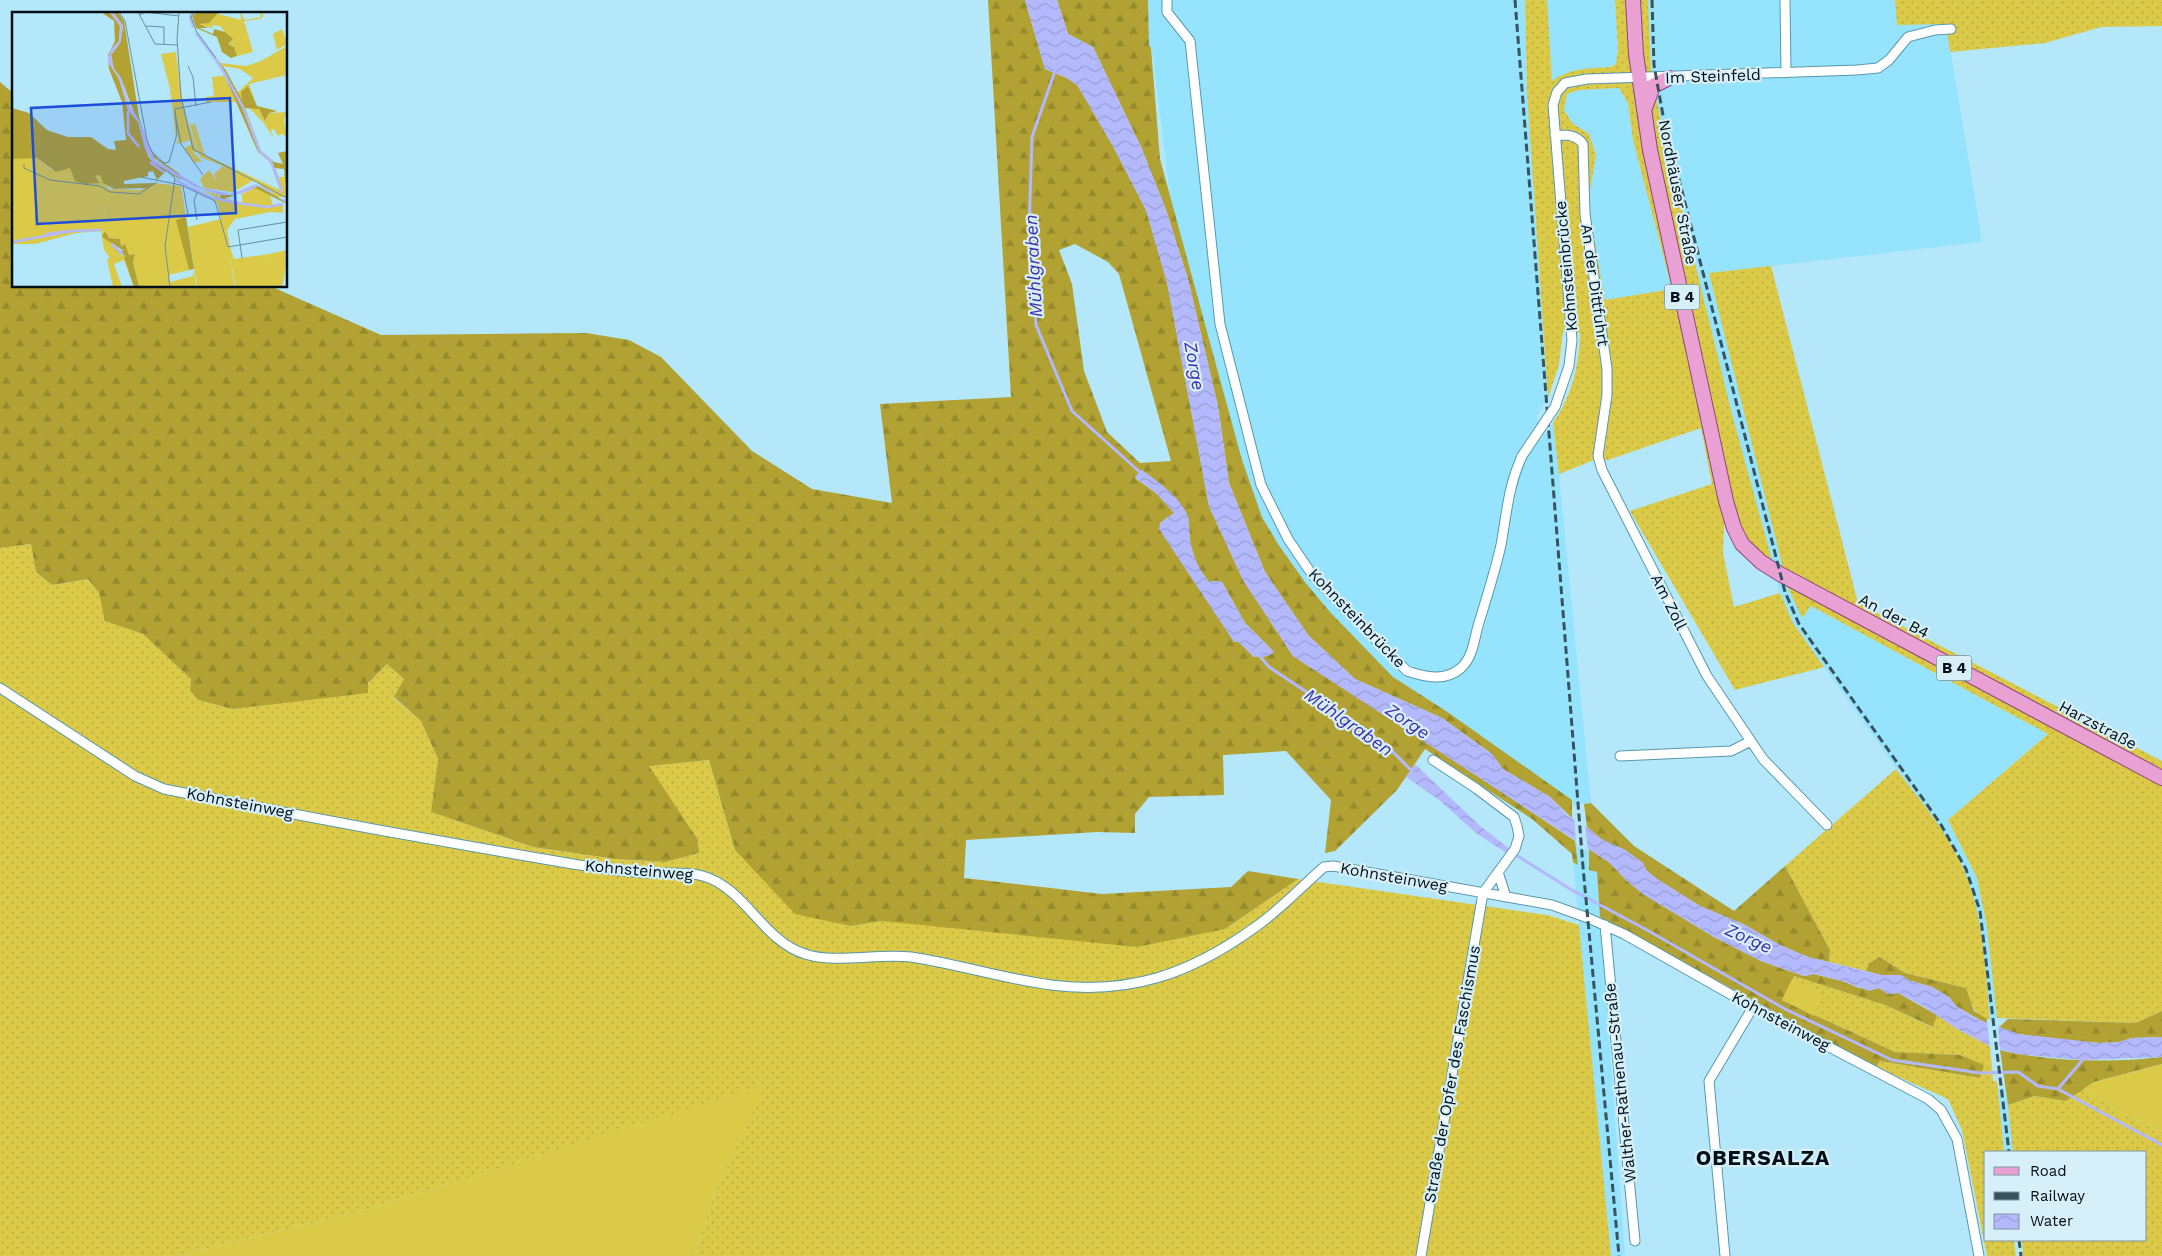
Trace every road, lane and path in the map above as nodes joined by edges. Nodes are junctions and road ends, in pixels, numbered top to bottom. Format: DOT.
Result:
graph roads {
  1 [pos="1167,0"];
  2 [pos="1633,0"];
  3 [pos="1785,0"];
  4 [pos="1951,29"];
  5 [pos="1786,72"];
  6 [pos="1669,78"];
  7 [pos="1639,79"];
  8 [pos="1644,111"];
  9 [pos="1555,135"];
  10 [pos="1598,456"];
  11 [pos="1780,574"];
  12 [pos="0,688"];
  13 [pos="2044,716"];
  14 [pos="1751,741"];
  15 [pos="1620,756"];
  16 [pos="1433,760"];
  17 [pos="2162,778"];
  18 [pos="1827,825"];
  19 [pos="1498,872"];
  20 [pos="1483,893"];
  21 [pos="1506,897"];
  22 [pos="1604,925"];
  23 [pos="1753,1007"];
  24 [pos="1635,1241"];
  25 [pos="1421,1256"];
  26 [pos="1725,1256"];
  27 [pos="1979,1256"];
  1 -- 9 [label="street, Kohnsteinbrücke, bridge"];
  2 -- 7 [label="main road, Nordhäuser Straße / B 4"];
  3 -- 5 [label="street"];
  4 -- 5 [label="street, Im Steinfeld"];
  5 -- 6 [label="street, Im Steinfeld"];
  6 -- 7 [label="street, Im Steinfeld"];
  6 -- 8 [label="main road"];
  7 -- 8 [label="main road, Nordhäuser Straße / B 4"];
  7 -- 9 [label="street, Kohnsteinbrücke"];
  8 -- 11 [label="main road, Nordhäuser Straße / B 4"];
  9 -- 10 [label="street, An der Dittfuhrt"];
  10 -- 14 [label="street, Am Zoll"];
  11 -- 13 [label="main road, An der B4 / B 4"];
  12 -- 20 [label="street, Kohnsteinweg"];
  13 -- 17 [label="main road, Harzstraße / B 4"];
  14 -- 15 [label="street"];
  14 -- 18 [label="street, Am Zoll"];
  16 -- 19 [label="street"];
  19 -- 20 [label="street"];
  19 -- 21 [label="street"];
  20 -- 21 [label="street, Kohnsteinweg"];
  20 -- 25 [label="street, Straße der Opfer des Faschismus"];
  21 -- 22 [label="street, Kohnsteinweg"];
  22 -- 23 [label="street, Kohnsteinweg"];
  22 -- 24 [label="street, Walther-Rathenau-Straße"];
  23 -- 26 [label="street"];
  23 -- 27 [label="street, Kohnsteinweg"];
}
